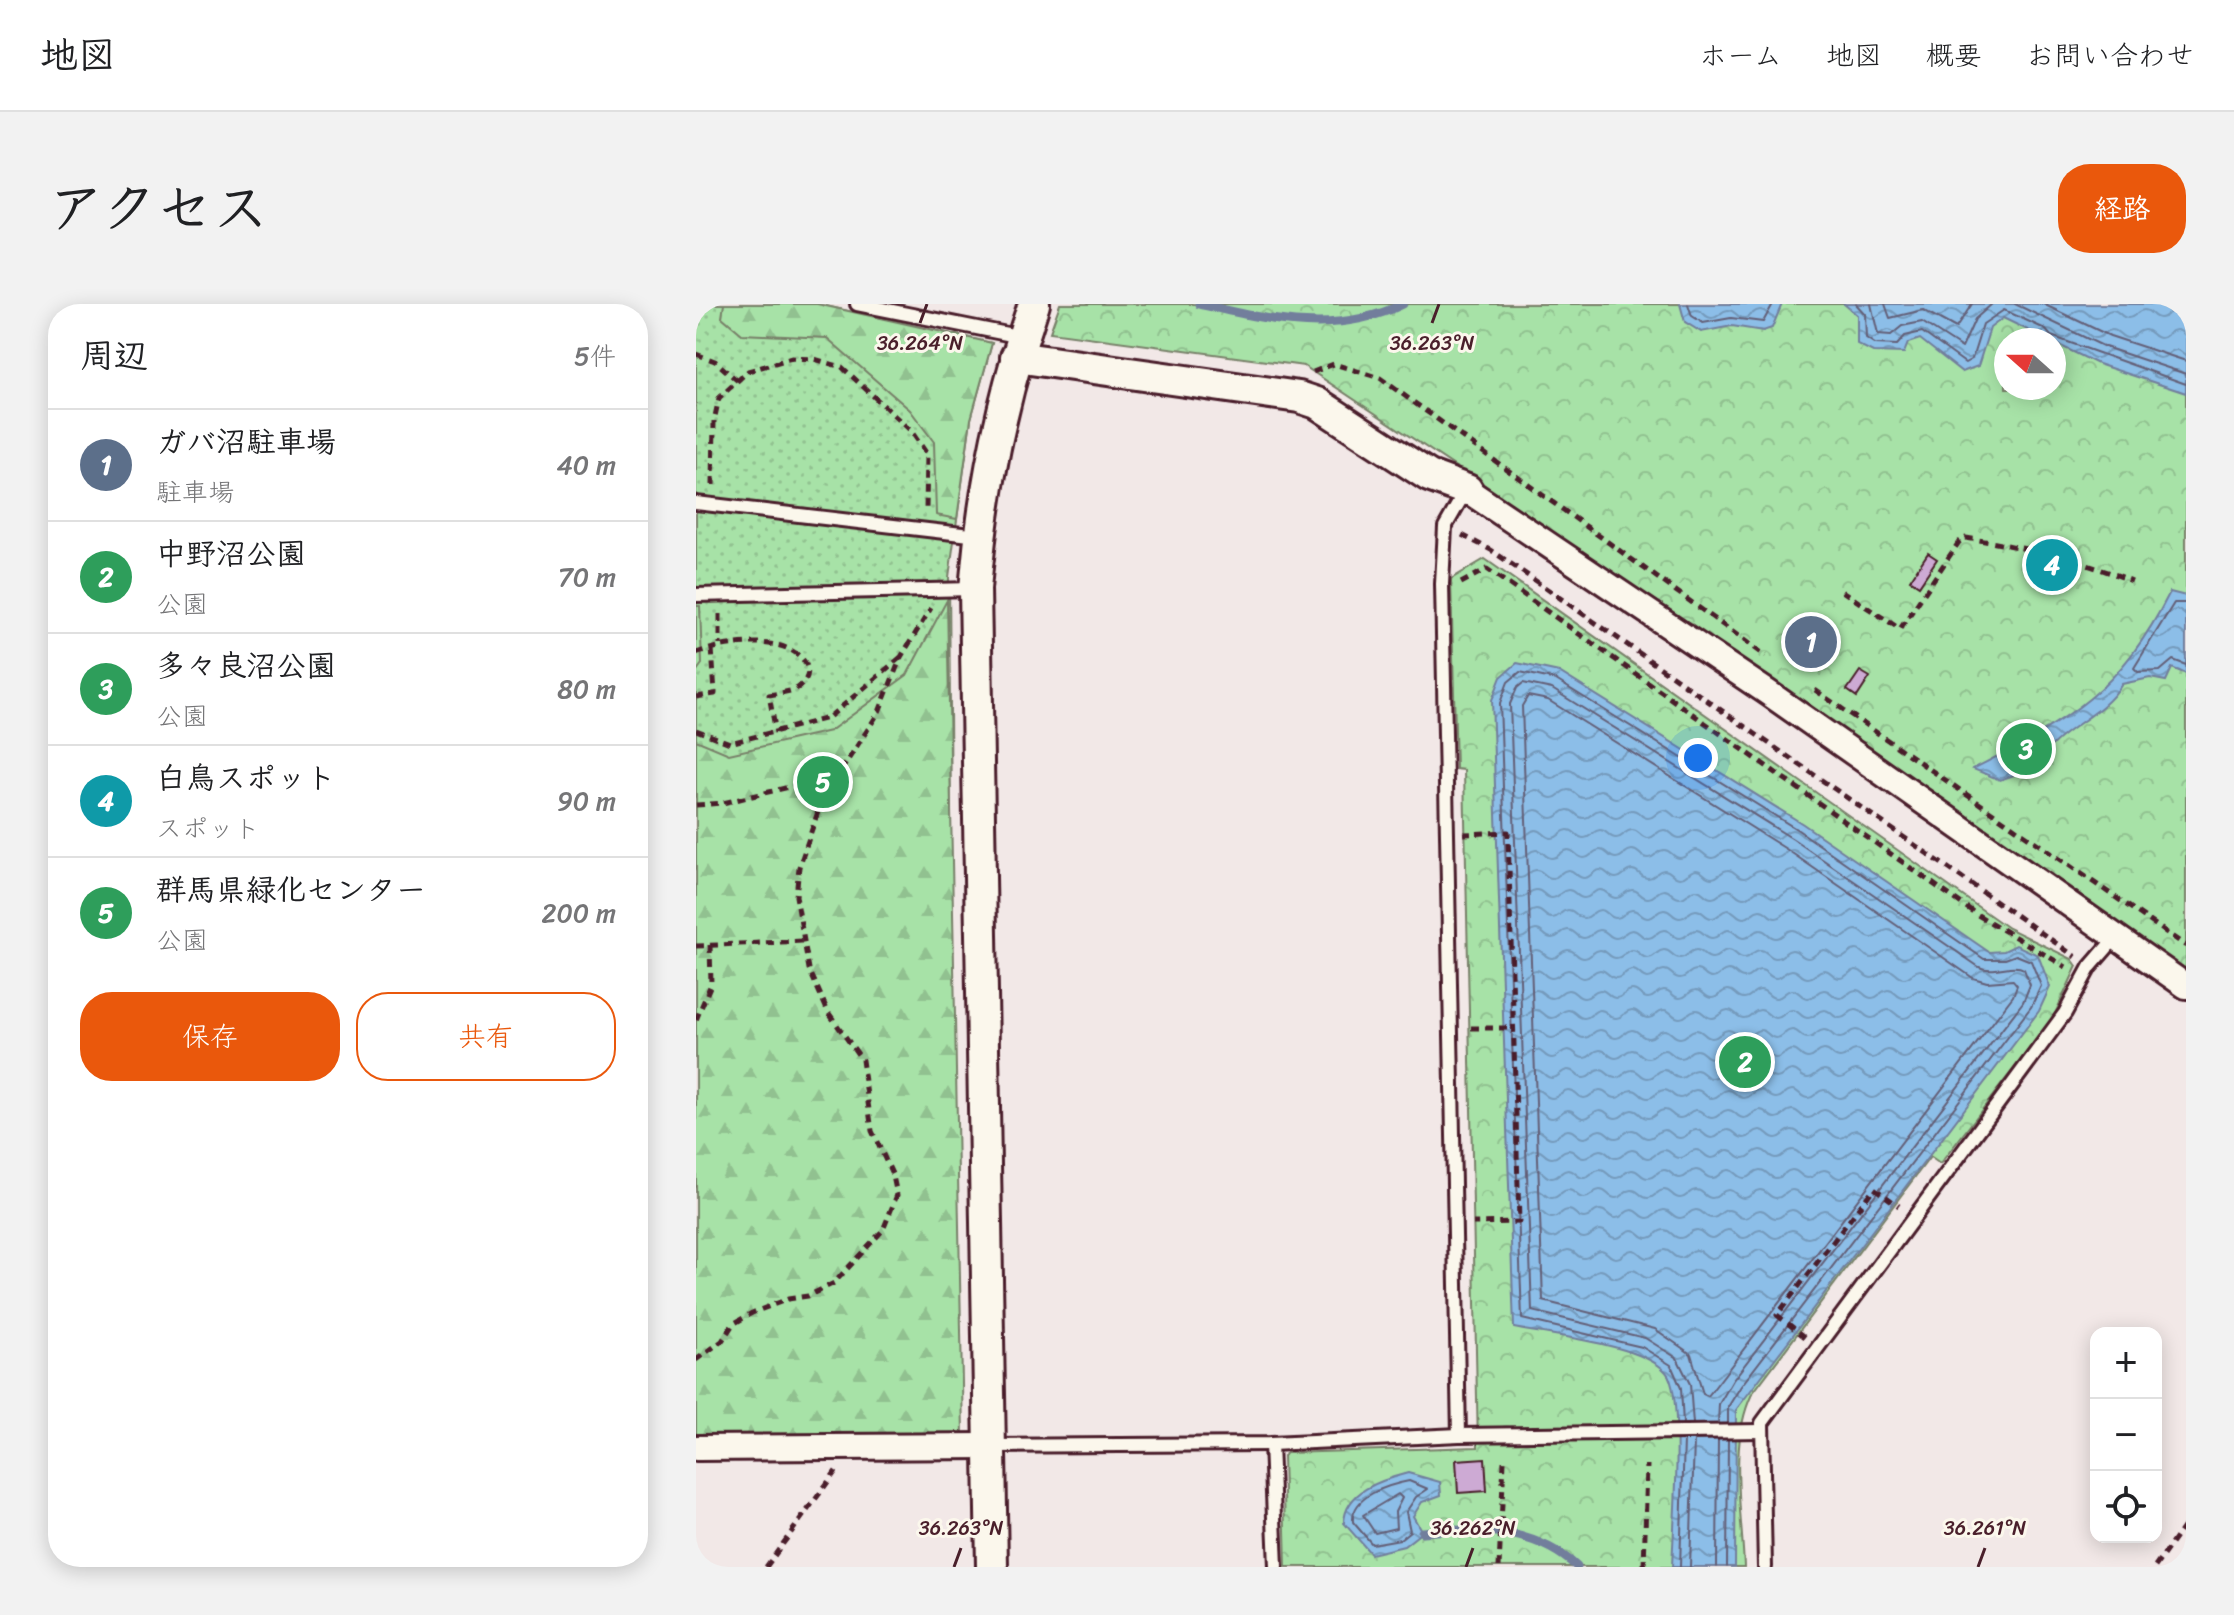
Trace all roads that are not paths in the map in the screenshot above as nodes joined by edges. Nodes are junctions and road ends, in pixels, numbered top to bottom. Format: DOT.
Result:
graph roads {
  1 [pos="857,304"];
  2 [pos="1025,330"];
  3 [pos="1467,490"];
  4 [pos="696,503"];
  5 [pos="979,536"];
  6 [pos="975,589"];
  7 [pos="696,595"];
  8 [pos="2116,937"];
  9 [pos="2186,986"];
  10 [pos="1762,1431"];
  11 [pos="1459,1435"];
  12 [pos="1271,1444"];
  13 [pos="989,1446"];
  14 [pos="696,1448"];
  15 [pos="992,1567"];
  16 [pos="1276,1567"];
  17 [pos="1765,1567"];
  1 -- 2 [label="lane"];
  2 -- 3 [label="street"];
  2 -- 5 [label="street"];
  3 -- 8 [label="street"];
  3 -- 11 [label="lane"];
  4 -- 5 [label="lane"];
  5 -- 6 [label="street"];
  6 -- 7 [label="lane"];
  6 -- 13 [label="street"];
  8 -- 9 [label="street"];
  8 -- 10 [label="lane"];
  10 -- 11 [label="lane"];
  10 -- 17 [label="lane"];
  11 -- 12 [label="lane"];
  12 -- 13 [label="lane"];
  12 -- 16 [label="lane"];
  13 -- 14 [label="street"];
  13 -- 15 [label="street"];
}
